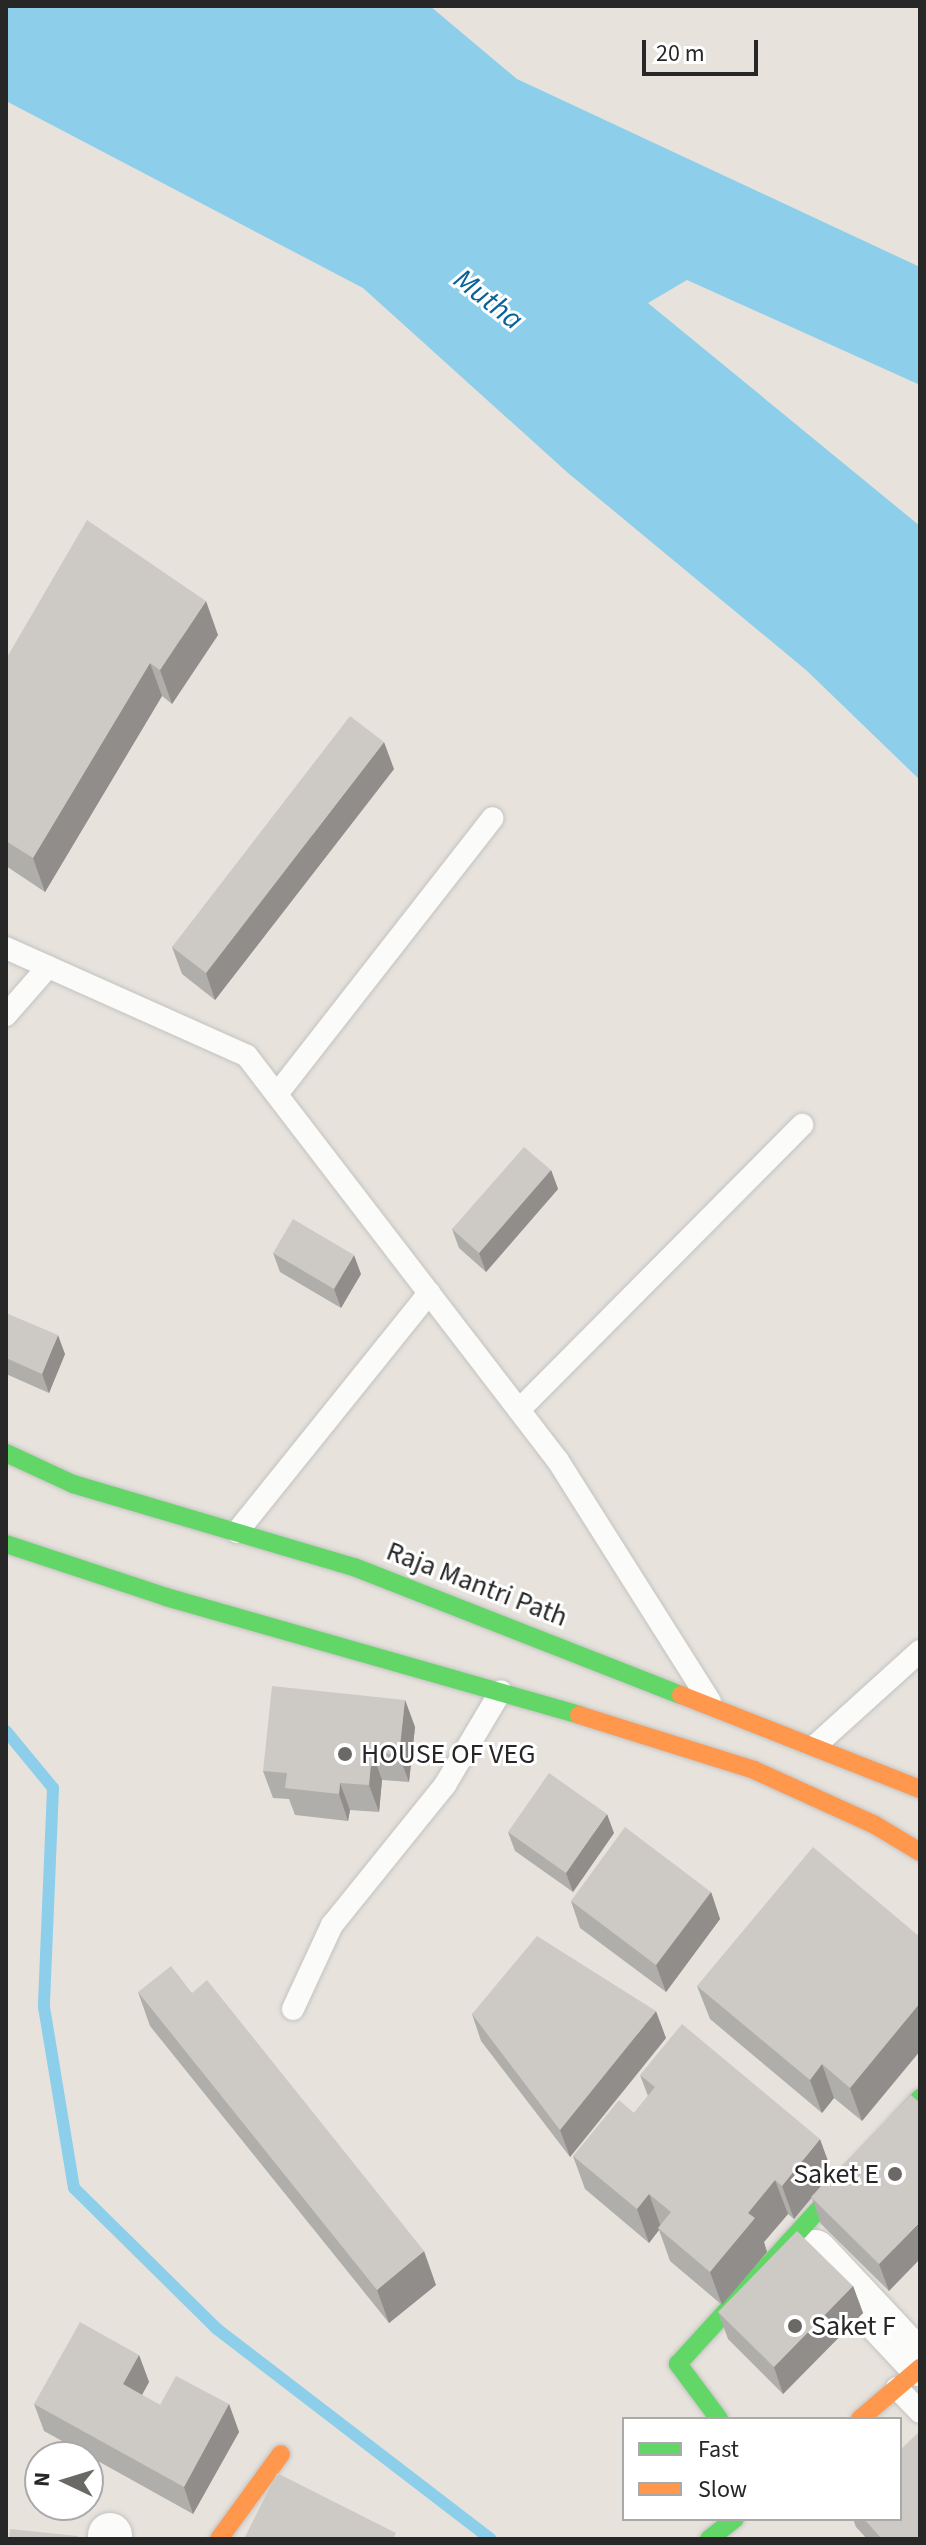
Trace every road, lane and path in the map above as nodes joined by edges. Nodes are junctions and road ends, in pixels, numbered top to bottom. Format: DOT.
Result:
graph roads {
  1 [pos="493,818"];
  2 [pos="6,948"];
  3 [pos="48,967"];
  4 [pos="6,1015"];
  5 [pos="277,1094"];
  6 [pos="802,1125"];
  7 [pos="429,1293"];
  8 [pos="519,1410"];
  9 [pos="6,1453"];
  10 [pos="237,1532"];
  11 [pos="6,1544"];
  12 [pos="920,1651"];
  13 [pos="501,1691"];
  14 [pos="713,1705"];
  15 [pos="816,1745"];
  16 [pos="902,1781"];
  17 [pos="920,1789"];
  18 [pos="875,1825"];
  19 [pos="920,1852"];
  20 [pos="293,2009"];
  21 [pos="919,2101"];
  22 [pos="797,2233"];
  23 [pos="912,2374"];
  24 [pos="920,2412"];
  25 [pos="718,2417"];
  26 [pos="862,2417"];
  27 [pos="281,2454"];
  28 [pos="730,2523"];
  29 [pos="219,2539"];
  30 [pos="709,2539"];
  1 -- 5 [label="lane"];
  2 -- 3 [label="lane"];
  3 -- 4 [label="lane"];
  3 -- 5 [label="lane"];
  5 -- 7 [label="lane"];
  6 -- 8 [label="lane"];
  7 -- 8 [label="lane"];
  7 -- 10 [label="lane"];
  8 -- 14 [label="lane"];
  9 -- 10 [label="main road, Raja Mantri Path"];
  10 -- 14 [label="main road, Raja Mantri Path"];
  11 -- 13 [label="main road"];
  12 -- 15 [label="lane"];
  13 -- 18 [label="main road"];
  13 -- 20 [label="lane"];
  14 -- 15 [label="main road, Raja Mantri Path"];
  15 -- 16 [label="main road, Raja Mantri Path"];
  16 -- 17 [label="main road, Raja Mantri Path"];
  16 -- 18 [label="main road"];
  18 -- 19 [label="main road"];
  21 -- 22 [label="main road"];
  22 -- 23 [label="street"];
  22 -- 25 [label="main road"];
  23 -- 24 [label="lane"];
  23 -- 26 [label="main road"];
  27 -- 29 [label="main road"];
  28 -- 30 [label="main road"];
}
